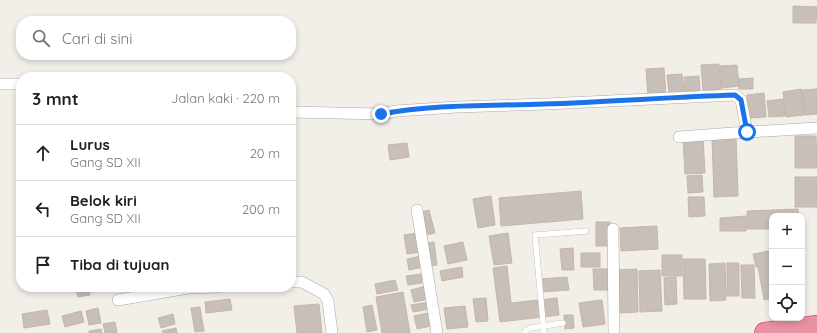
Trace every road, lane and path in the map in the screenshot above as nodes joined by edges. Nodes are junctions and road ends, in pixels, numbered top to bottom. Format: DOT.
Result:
graph roads {
  1 [pos="0,84"];
  2 [pos="16,84"];
  3 [pos="296,112"];
  4 [pos="817,128"];
  5 [pos="747,132"];
  6 [pos="678,137"];
  7 [pos="417,210"];
  8 [pos="613,229"];
  9 [pos="586,231"];
  10 [pos="296,282"];
  11 [pos="165,292"];
  12 [pos="118,300"];
  13 [pos="563,323"];
  14 [pos="543,326"];
  15 [pos="817,326"];
  16 [pos="332,333"];
  17 [pos="438,333"];
  18 [pos="525,333"];
  19 [pos="544,333"];
  20 [pos="614,333"];
  21 [pos="765,333"];
  1 -- 2 [label="street"];
  3 -- 5 [label="street"];
  4 -- 5 [label="street"];
  5 -- 6 [label="street"];
  7 -- 17 [label="street"];
  8 -- 20 [label="street"];
  9 -- 14 [label="lane"];
  10 -- 16 [label="street"];
  11 -- 12 [label="street"];
  13 -- 14 [label="lane"];
  14 -- 18 [label="lane"];
  14 -- 19 [label="lane"];
  15 -- 21 [label="highway"];
}
